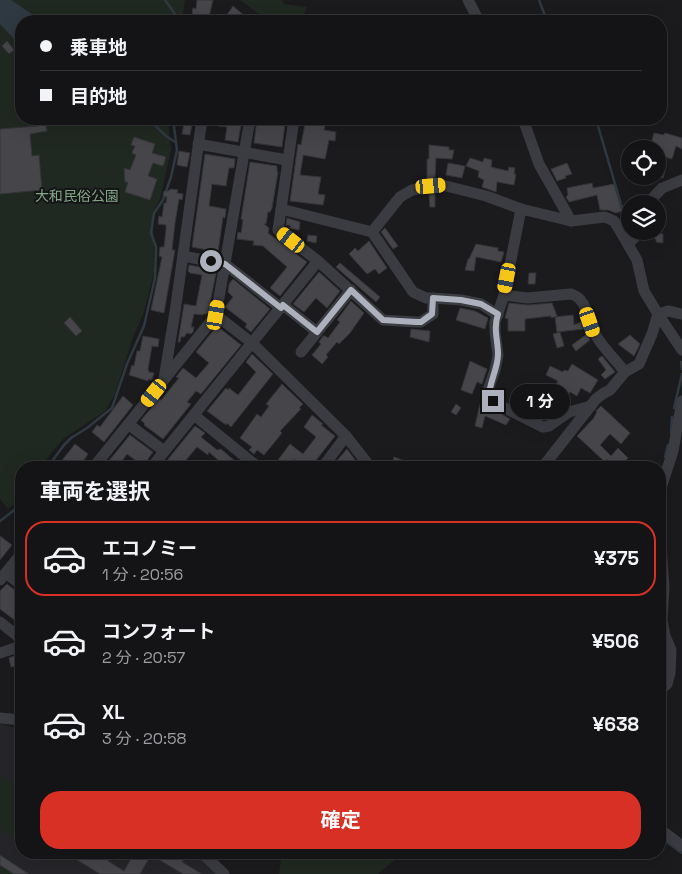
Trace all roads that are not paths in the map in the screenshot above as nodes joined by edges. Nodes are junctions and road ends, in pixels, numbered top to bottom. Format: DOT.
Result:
graph roads {
  1 [pos="468,0"];
  2 [pos="476,15"];
  3 [pos="201,125"];
  4 [pos="249,125"];
  5 [pos="293,125"];
  6 [pos="525,125"];
  7 [pos="198,144"];
  8 [pos="244,153"];
  9 [pos="287,160"];
  10 [pos="682,180"];
  11 [pos="655,195"];
  12 [pos="281,209"];
  13 [pos="520,209"];
  14 [pos="571,221"];
  15 [pos="621,228"];
  16 [pos="372,232"];
  17 [pos="632,240"];
  18 [pos="183,256"];
  19 [pos="318,261"];
  20 [pos="225,264"];
  21 [pos="351,290"];
  22 [pos="504,295"];
  23 [pos="433,298"];
  24 [pos="282,306"];
  25 [pos="498,314"];
  26 [pos="658,314"];
  27 [pos="682,314"];
  28 [pos="216,315"];
  29 [pos="317,332"];
  30 [pos="252,343"];
  31 [pos="682,350"];
  32 [pos="301,352"];
  33 [pos="625,372"];
  34 [pos="164,379"];
  35 [pos="682,401"];
  36 [pos="591,406"];
  37 [pos="194,415"];
  38 [pos="128,424"];
  39 [pos="346,436"];
  40 [pos="164,451"];
  41 [pos="99,461"];
  42 [pos="156,461"];
  43 [pos="250,461"];
  44 [pos="327,461"];
  45 [pos="366,461"];
  46 [pos="548,461"];
  47 [pos="666,473"];
  48 [pos="15,561"];
  49 [pos="3,576"];
  50 [pos="15,582"];
  51 [pos="0,622"];
  52 [pos="15,634"];
  53 [pos="666,638"];
  54 [pos="15,648"];
  55 [pos="0,653"];
  56 [pos="666,684"];
  57 [pos="0,718"];
  58 [pos="15,719"];
  59 [pos="666,834"];
  60 [pos="682,846"];
  61 [pos="208,859"];
  62 [pos="224,874"];
  1 -- 2 [label="street"];
  3 -- 7 [label="street"];
  4 -- 8 [label="street"];
  5 -- 9 [label="street"];
  6 -- 14 [label="street"];
  7 -- 8 [label="street"];
  7 -- 18 [label="street"];
  8 -- 9 [label="street"];
  8 -- 20 [label="street"];
  9 -- 12 [label="street"];
  10 -- 11 [label="street"];
  12 -- 16 [label="street"];
  12 -- 19 [label="street"];
  13 -- 14 [label="street"];
  13 -- 16 [label="street"];
  13 -- 22 [label="street"];
  14 -- 15 [label="street"];
  16 -- 23 [label="street"];
  17 -- 26 [label="street"];
  18 -- 20 [label="street"];
  18 -- 34 [label="street"];
  19 -- 21 [label="street"];
  19 -- 24 [label="street"];
  20 -- 24 [label="street"];
  20 -- 28 [label="street"];
  21 -- 23 [label="street"];
  21 -- 29 [label="street"];
  22 -- 25 [label="street"];
  22 -- 33 [label="street"];
  23 -- 25 [label="street"];
  24 -- 29 [label="street"];
  24 -- 30 [label="street"];
  25 -- 36 [label="street"];
  26 -- 27 [label="street"];
  26 -- 31 [label="street"];
  26 -- 33 [label="street"];
  28 -- 30 [label="street"];
  28 -- 34 [label="street"];
  29 -- 32 [label="street"];
  30 -- 37 [label="street"];
  30 -- 39 [label="street"];
  33 -- 36 [label="street"];
  34 -- 38 [label="street"];
  35 -- 47 [label="street"];
  36 -- 46 [label="street"];
  37 -- 40 [label="street"];
  37 -- 43 [label="street"];
  38 -- 40 [label="street"];
  38 -- 41 [label="street"];
  39 -- 44 [label="street"];
  39 -- 45 [label="street"];
  40 -- 42 [label="street"];
  48 -- 49 [label="street"];
  49 -- 50 [label="street"];
  51 -- 52 [label="street"];
  53 -- 56 [label="street"];
  54 -- 55 [label="street"];
  57 -- 58 [label="street"];
  59 -- 60 [label="street"];
  61 -- 62 [label="street"];
}
